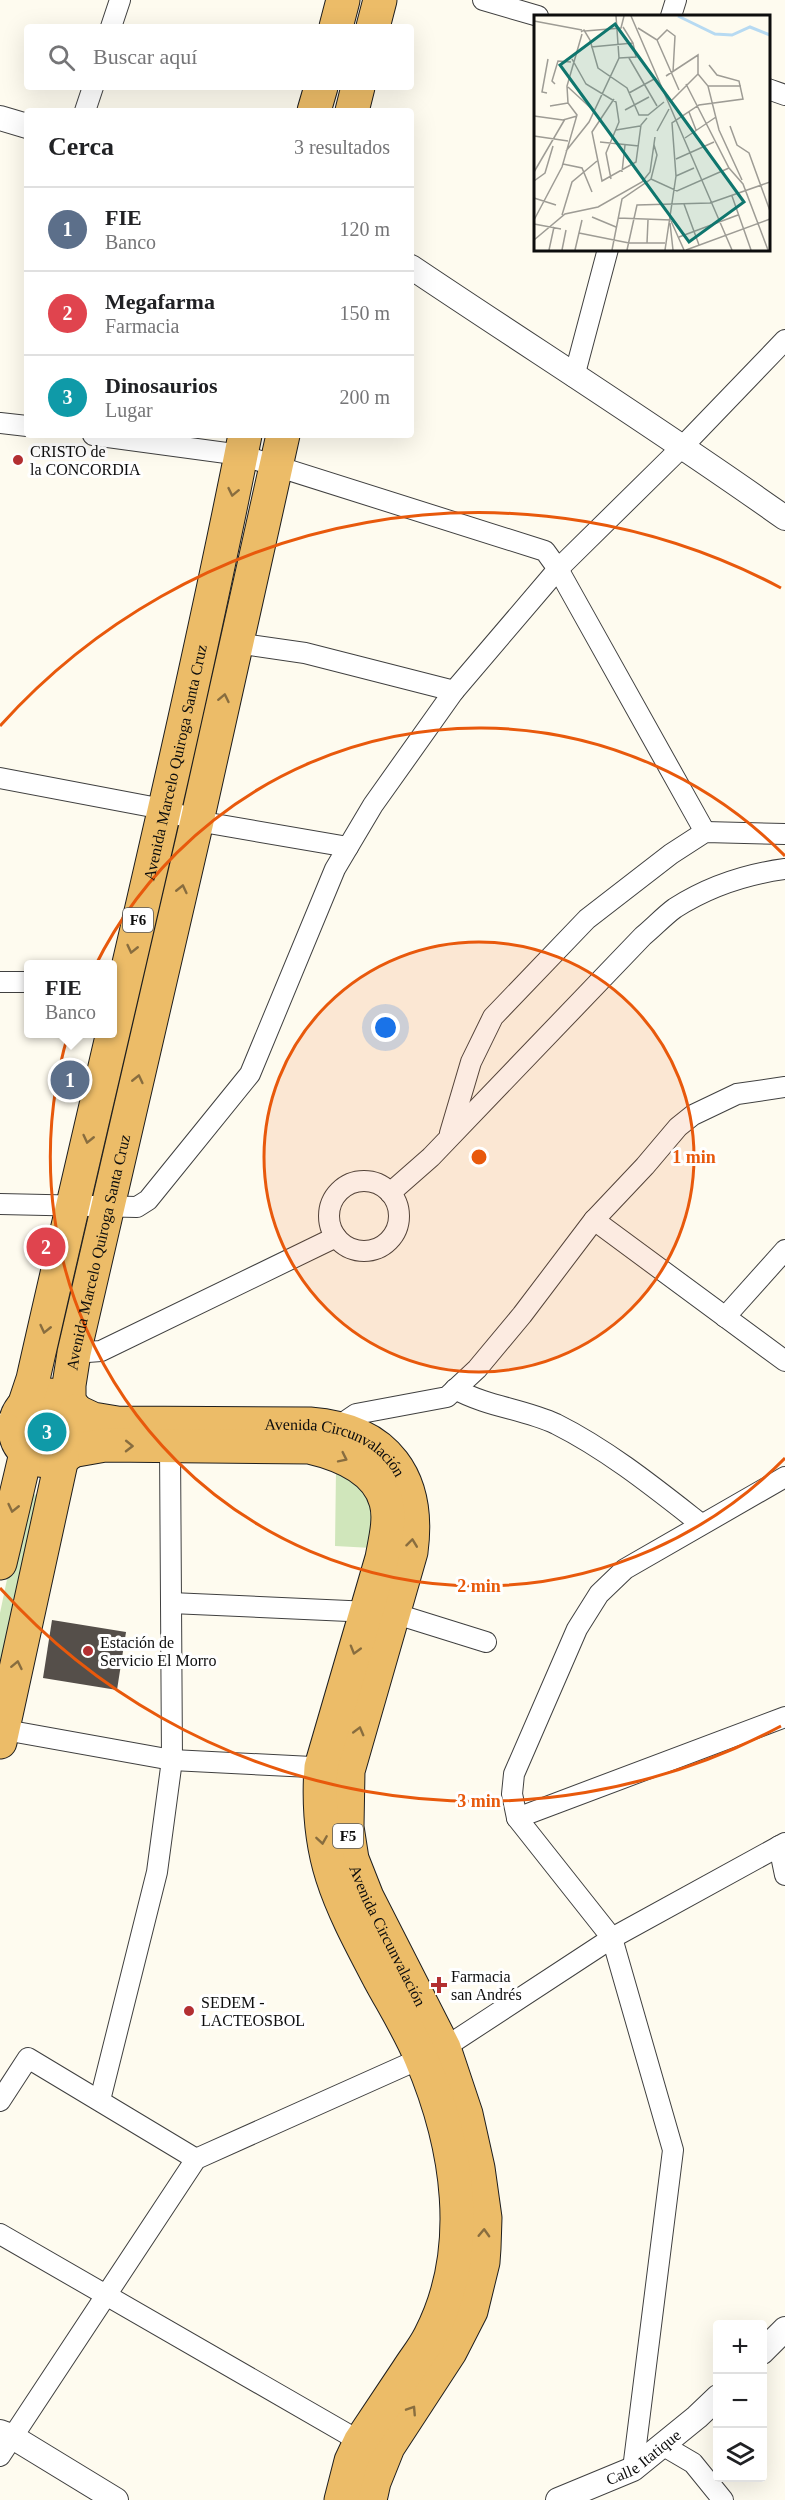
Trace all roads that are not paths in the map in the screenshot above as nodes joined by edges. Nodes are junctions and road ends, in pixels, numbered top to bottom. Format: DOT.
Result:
graph roads {
  1 [pos="120,0"];
  2 [pos="343,0"];
  3 [pos="380,0"];
  4 [pos="483,0"];
  5 [pos="676,0"];
  6 [pos="535,15"];
  7 [pos="671,15"];
  8 [pos="112,24"];
  9 [pos="337,24"];
  10 [pos="374,24"];
  11 [pos="92,90"];
  12 [pos="320,90"];
  13 [pos="357,90"];
  14 [pos="770,90"];
  15 [pos="785,95"];
  16 [pos="86,108"];
  17 [pos="315,108"];
  18 [pos="353,108"];
  19 [pos="0,118"];
  20 [pos="24,125"];
  21 [pos="608,250"];
  22 [pos="414,269"];
  23 [pos="785,340"];
  24 [pos="574,377"];
  25 [pos="0,423"];
  26 [pos="24,426"];
  27 [pos="138,438"];
  28 [pos="243,445"];
  29 [pos="684,446"];
  30 [pos="280,450"];
  31 [pos="785,518"];
  32 [pos="558,569"];
  33 [pos="236,643"];
  34 [pos="454,691"];
  35 [pos="0,778"];
  36 [pos="163,809"];
  37 [pos="198,821"];
  38 [pos="705,832"];
  39 [pos="785,834"];
  40 [pos="348,847"];
  41 [pos="785,869"];
  42 [pos="0,982"];
  43 [pos="24,982"];
  44 [pos="118,983"];
  45 [pos="107,1038"];
  46 [pos="785,1087"];
  47 [pos="449,1138"];
  48 [pos="390,1193"];
  49 [pos="0,1204"];
  50 [pos="72,1206"];
  51 [pos="108,1207"];
  52 [pos="594,1220"];
  53 [pos="336,1236"];
  54 [pos="785,1250"];
  55 [pos="725,1317"];
  56 [pos="74,1353"];
  57 [pos="785,1361"];
  58 [pos="455,1389"];
  59 [pos="73,1407"];
  60 [pos="14,1416"];
  61 [pos="319,1433"];
  62 [pos="170,1446"];
  63 [pos="26,1453"];
  64 [pos="67,1455"];
  65 [pos="785,1477"];
  66 [pos="701,1524"];
  67 [pos="0,1563"];
  68 [pos="171,1603"];
  69 [pos="380,1612"];
  70 [pos="486,1642"];
  71 [pos="785,1717"];
  72 [pos="1,1733"];
  73 [pos="172,1760"];
  74 [pos="335,1769"];
  75 [pos="517,1818"];
  76 [pos="782,1844"];
  77 [pos="785,1875"];
  78 [pos="612,1938"];
  79 [pos="432,2052"];
  80 [pos="100,2100"];
  81 [pos="0,2101"];
  82 [pos="196,2159"];
  83 [pos="0,2234"];
  84 [pos="105,2296"];
  85 [pos="785,2329"];
  86 [pos="767,2347"];
  87 [pos="713,2401"];
  88 [pos="4,2441"];
  89 [pos="664,2445"];
  90 [pos="372,2448"];
  91 [pos="633,2469"];
  92 [pos="116,2500"];
  93 [pos="341,2500"];
  94 [pos="369,2500"];
  95 [pos="558,2500"];
  96 [pos="723,2500"];
  1 -- 8 [label="street"];
  2 -- 9 [label="highway"];
  3 -- 10 [label="highway"];
  4 -- 6 [label="street"];
  5 -- 7 [label="street"];
  11 -- 16 [label="street"];
  12 -- 17 [label="highway"];
  13 -- 18 [label="highway"];
  14 -- 15 [label="street"];
  19 -- 20 [label="street"];
  21 -- 24 [label="street"];
  22 -- 24 [label="street"];
  23 -- 29 [label="street"];
  24 -- 29 [label="street"];
  25 -- 26 [label="street"];
  27 -- 28 [label="street"];
  28 -- 30 [label="street"];
  28 -- 36 [label="highway, Avenida Marcelo Quiroga Santa Cruz / F6, one-way"];
  29 -- 31 [label="street"];
  29 -- 32 [label="street"];
  30 -- 32 [label="street"];
  30 -- 33 [label="highway, Avenida Marcelo Quiroga Santa Cruz / F6"];
  32 -- 34 [label="street"];
  32 -- 38 [label="street"];
  33 -- 34 [label="street"];
  37 -- 33 [label="highway, Avenida Marcelo Quiroga Santa Cruz / F6, one-way"];
  34 -- 40 [label="street"];
  35 -- 36 [label="street"];
  36 -- 37 [label="street"];
  36 -- 44 [label="highway, Avenida Marcelo Quiroga Santa Cruz / F6, one-way"];
  37 -- 40 [label="street"];
  51 -- 37 [label="highway, Avenida Marcelo Quiroga Santa Cruz / F6, one-way"];
  38 -- 39 [label="street"];
  38 -- 47 [label="street"];
  40 -- 51 [label="street"];
  41 -- 47 [label="street"];
  42 -- 43 [label="street"];
  45 -- 50 [label="highway, Avenida Marcelo Quiroga Santa Cruz / F6, one-way"];
  46 -- 52 [label="street"];
  47 -- 48 [label="street"];
  48 -- 53 [label="street"];
  48 -- 53 [label="street"];
  49 -- 50 [label="street"];
  50 -- 51 [label="street"];
  50 -- 60 [label="highway, Avenida Marcelo Quiroga Santa Cruz / F6, one-way"];
  51 -- 56 [label="highway, Avenida Marcelo Quiroga Santa Cruz / F6"];
  52 -- 55 [label="street"];
  52 -- 58 [label="street"];
  53 -- 56 [label="street"];
  54 -- 55 [label="street"];
  55 -- 57 [label="street"];
  56 -- 59 [label="highway, Avenida Marcelo Quiroga Santa Cruz / F6"];
  58 -- 61 [label="street"];
  58 -- 66 [label="street"];
  59 -- 60 [label="highway, F5"];
  59 -- 61 [label="highway, Avenida Circunvalación / F5"];
  59 -- 64 [label="highway"];
  60 -- 63 [label="highway"];
  61 -- 62 [label="highway, Avenida Circunvalación / F5"];
  61 -- 69 [label="highway, Avenida Circunvalación / F5"];
  64 -- 62 [label="highway, Avenida Circunvalación / F5, one-way"];
  62 -- 68 [label="street"];
  63 -- 64 [label="highway, F5"];
  63 -- 67 [label="highway, one-way"];
  72 -- 64 [label="highway, one-way"];
  65 -- 66 [label="street"];
  66 -- 75 [label="street"];
  68 -- 69 [label="street"];
  68 -- 73 [label="street"];
  69 -- 70 [label="street"];
  69 -- 74 [label="highway, Avenida Circunvalación / F5"];
  71 -- 75 [label="street"];
  72 -- 73 [label="street"];
  73 -- 74 [label="street"];
  73 -- 80 [label="street"];
  74 -- 79 [label="highway, Avenida Circunvalación / F5"];
  75 -- 78 [label="street"];
  76 -- 77 [label="street"];
  76 -- 78 [label="street"];
  78 -- 79 [label="street"];
  78 -- 91 [label="street"];
  79 -- 82 [label="street"];
  79 -- 90 [label="highway, Avenida Circunvalación / F5"];
  80 -- 81 [label="street"];
  80 -- 82 [label="street"];
  82 -- 84 [label="street"];
  83 -- 84 [label="street"];
  84 -- 88 [label="street"];
  84 -- 90 [label="street"];
  85 -- 86 [label="street"];
  87 -- 89 [label="street, Calle Itatique"];
  88 -- 92 [label="street"];
  89 -- 91 [label="street, Calle Itatique"];
  89 -- 96 [label="street"];
  90 -- 93 [label="highway, Avenida Circunvalación / F5"];
  90 -- 94 [label="highway, Avenida Circunvalación / F5"];
  91 -- 95 [label="street, Calle Itatique"];
}
